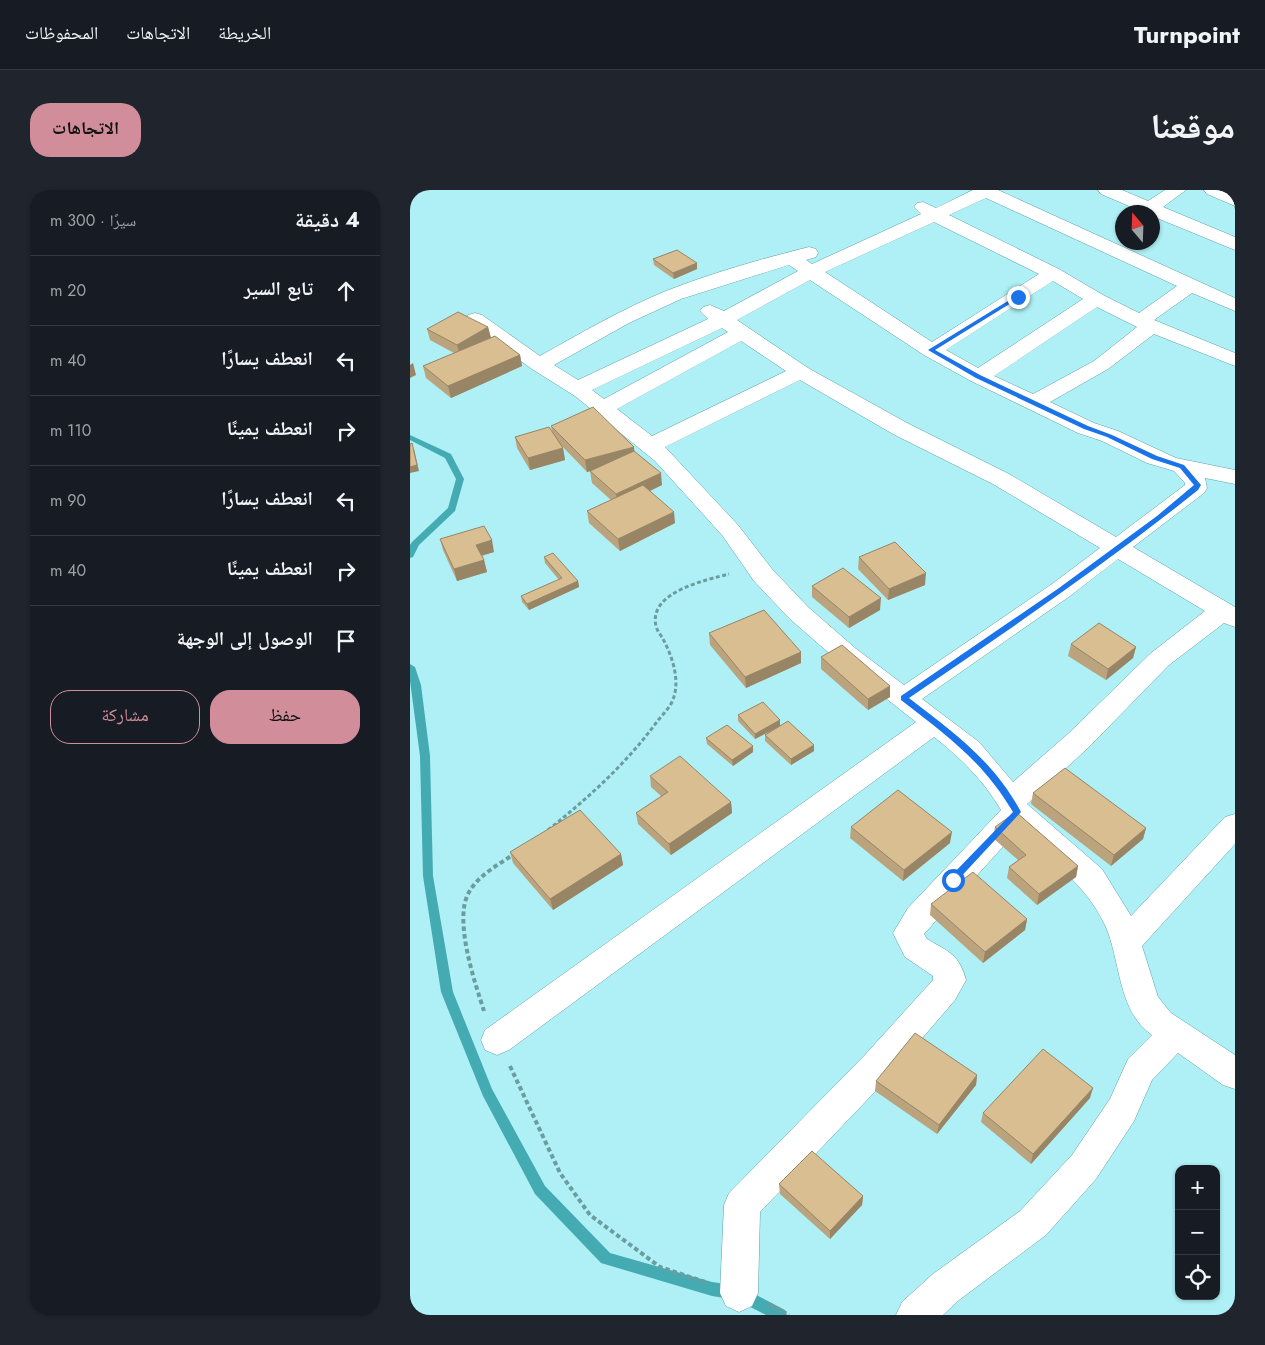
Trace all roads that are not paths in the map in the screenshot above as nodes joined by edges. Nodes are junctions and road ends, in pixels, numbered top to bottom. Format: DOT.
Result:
graph roads {
  1 [pos="958,190"];
  2 [pos="1107,190"];
  3 [pos="1177,190"];
  4 [pos="985,191"];
  5 [pos="1142,205"];
  6 [pos="1154,205"];
  7 [pos="928,210"];
  8 [pos="1160,213"];
  9 [pos="1235,244"];
  10 [pos="792,259"];
  11 [pos="810,272"];
  12 [pos="1052,273"];
  13 [pos="1189,286"];
  14 [pos="1096,299"];
  15 [pos="1235,304"];
  16 [pos="717,315"];
  17 [pos="475,319"];
  18 [pos="1145,323"];
  19 [pos="742,332"];
  20 [pos="931,350"];
  21 [pos="1235,360"];
  22 [pos="539,365"];
  23 [pos="801,372"];
  24 [pos="978,377"];
  25 [pos="578,389"];
  26 [pos="1035,402"];
  27 [pos="602,408"];
  28 [pos="650,446"];
  29 [pos="1182,467"];
  30 [pos="1235,478"];
  31 [pos="1118,547"];
  32 [pos="1228,614"];
  33 [pos="904,698"];
  34 [pos="934,722"];
  35 [pos="1014,807"];
  36 [pos="1235,825"];
  37 [pos="1125,943"];
  38 [pos="1175,1034"];
  39 [pos="497,1040"];
  40 [pos="1233,1068"];
  41 [pos="739,1293"];
  42 [pos="915,1315"];
  1 -- 7 [label="street"];
  2 -- 5 [label="street"];
  3 -- 6 [label="street"];
  4 -- 7 [label="street"];
  4 -- 13 [label="street"];
  7 -- 10 [label="street"];
  7 -- 11 [label="street"];
  7 -- 12 [label="street"];
  8 -- 9 [label="street"];
  10 -- 11 [label="street"];
  10 -- 22 [label="street"];
  11 -- 16 [label="street"];
  11 -- 20 [label="street"];
  12 -- 14 [label="street"];
  12 -- 20 [label="street"];
  13 -- 15 [label="street"];
  13 -- 18 [label="street"];
  14 -- 18 [label="street"];
  14 -- 24 [label="street"];
  16 -- 19 [label="street"];
  16 -- 25 [label="street"];
  17 -- 22 [label="street"];
  18 -- 21 [label="street"];
  18 -- 26 [label="street"];
  19 -- 23 [label="street"];
  19 -- 27 [label="street"];
  20 -- 24 [label="street"];
  22 -- 25 [label="street"];
  23 -- 28 [label="street"];
  23 -- 31 [label="street"];
  24 -- 26 [label="street"];
  25 -- 27 [label="street"];
  26 -- 29 [label="street"];
  27 -- 28 [label="street"];
  28 -- 33 [label="street"];
  29 -- 30 [label="street"];
  29 -- 31 [label="street"];
  31 -- 32 [label="street"];
  31 -- 33 [label="street"];
  32 -- 35 [label="street"];
  33 -- 34 [label="street"];
  34 -- 35 [label="street"];
  34 -- 39 [label="street"];
  35 -- 37 [label="street"];
  35 -- 41 [label="street"];
  36 -- 37 [label="street"];
  37 -- 38 [label="street"];
  38 -- 40 [label="street"];
  38 -- 42 [label="street"];
}
